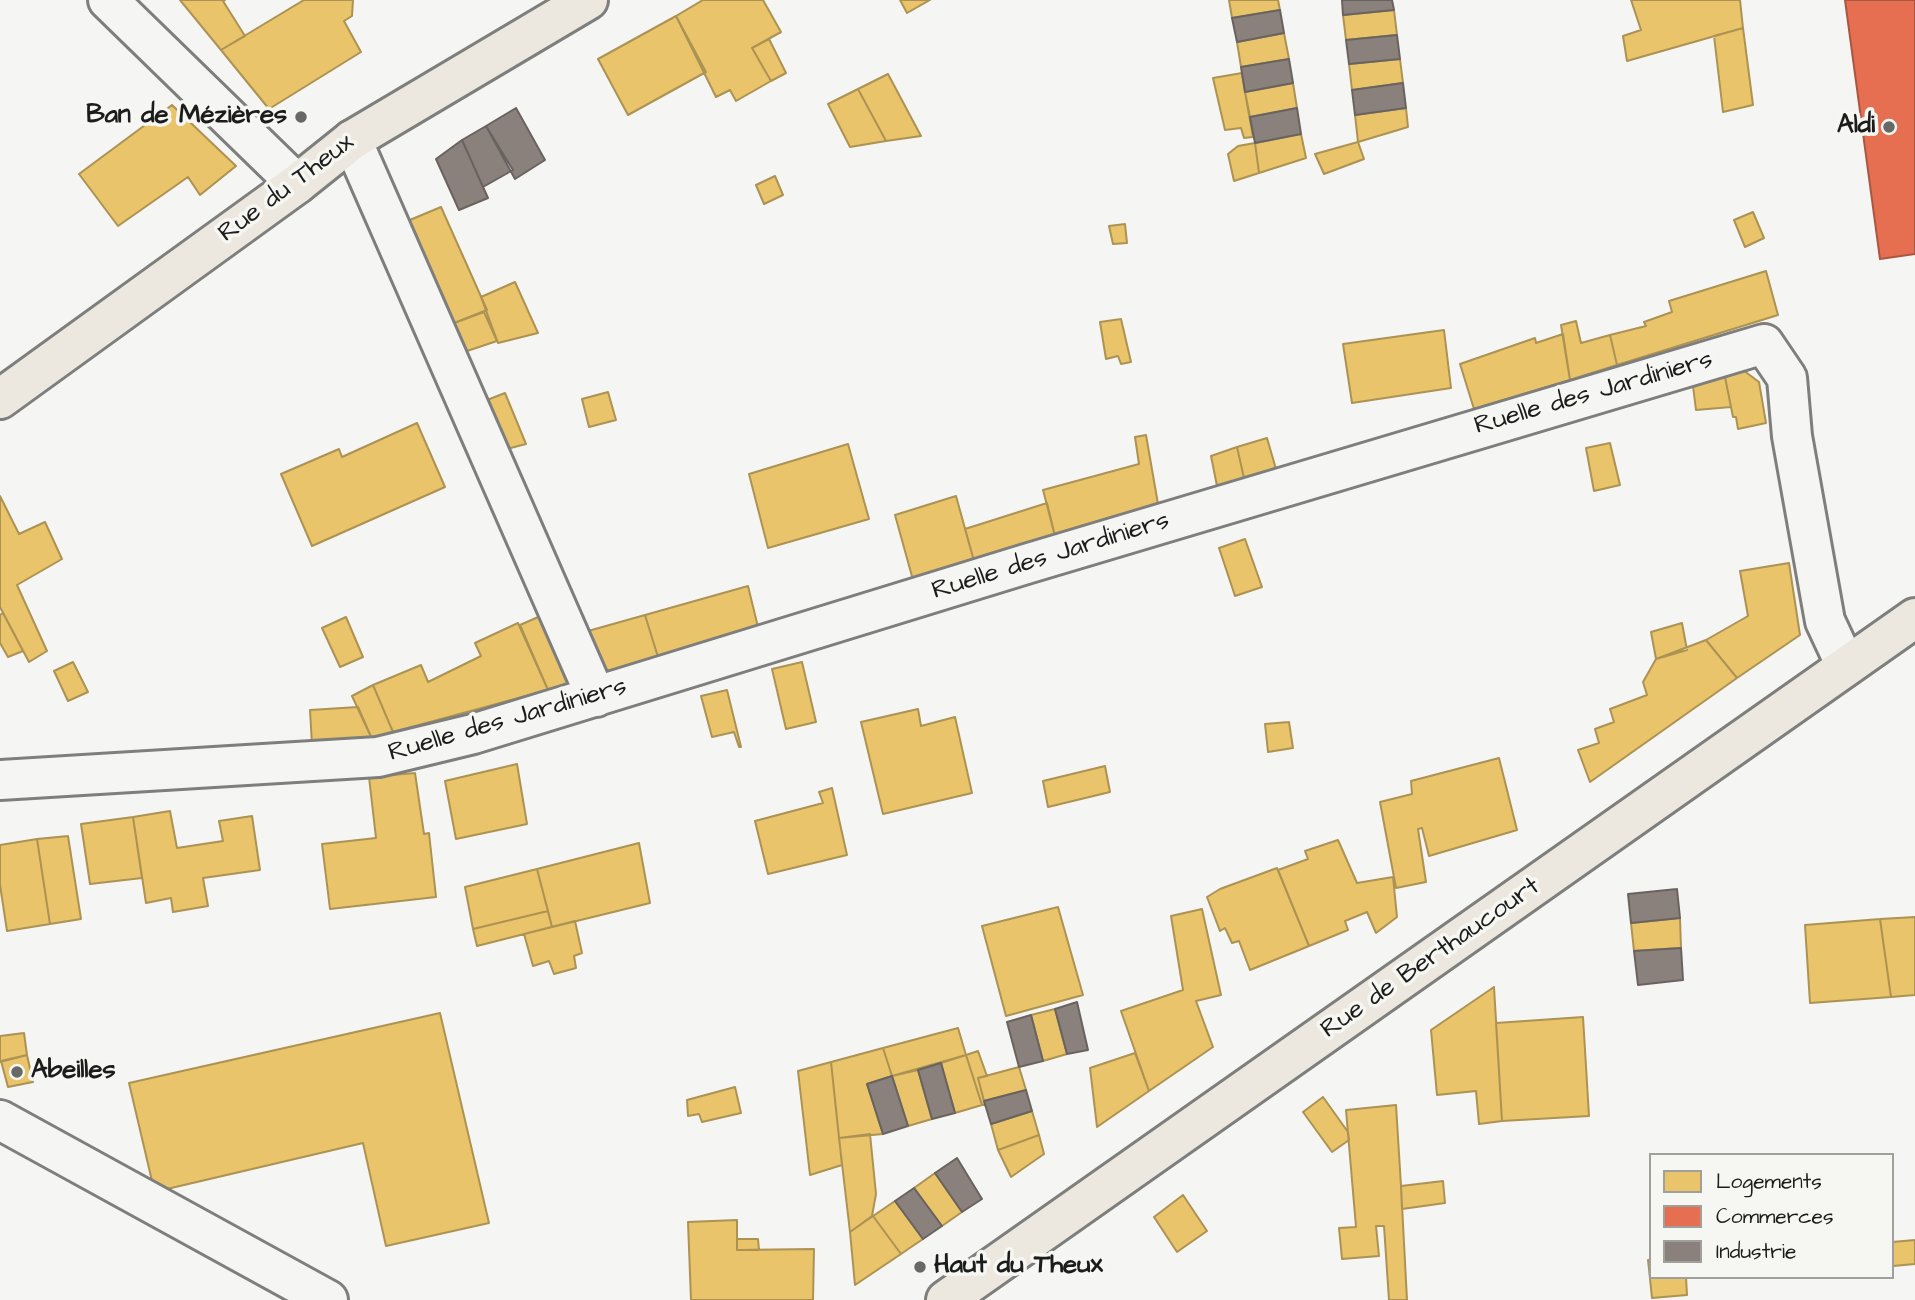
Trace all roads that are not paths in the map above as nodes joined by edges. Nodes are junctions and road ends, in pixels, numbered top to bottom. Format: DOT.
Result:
graph roads {
  1 [pos="108,0"];
  2 [pos="588,0"];
  3 [pos="352,140"];
  4 [pos="297,184"];
  5 [pos="0,399"];
  6 [pos="1915,618"];
  7 [pos="1846,666"];
  8 [pos="596,698"];
  9 [pos="0,780"];
  10 [pos="0,1120"];
  11 [pos="328,1300"];
  12 [pos="946,1300"];
  1 -- 4 [label="street"];
  2 -- 3 [label="main road, Rue du Theux"];
  3 -- 4 [label="main road, Rue du Theux"];
  3 -- 8 [label="street"];
  4 -- 5 [label="main road, Rue du Theux"];
  6 -- 7 [label="main road, Rue de Berthaucourt"];
  7 -- 8 [label="street, Ruelle des Jardiniers"];
  7 -- 12 [label="main road, Rue de Berthaucourt"];
  8 -- 9 [label="street, Ruelle des Jardiniers"];
  10 -- 11 [label="street"];
}
